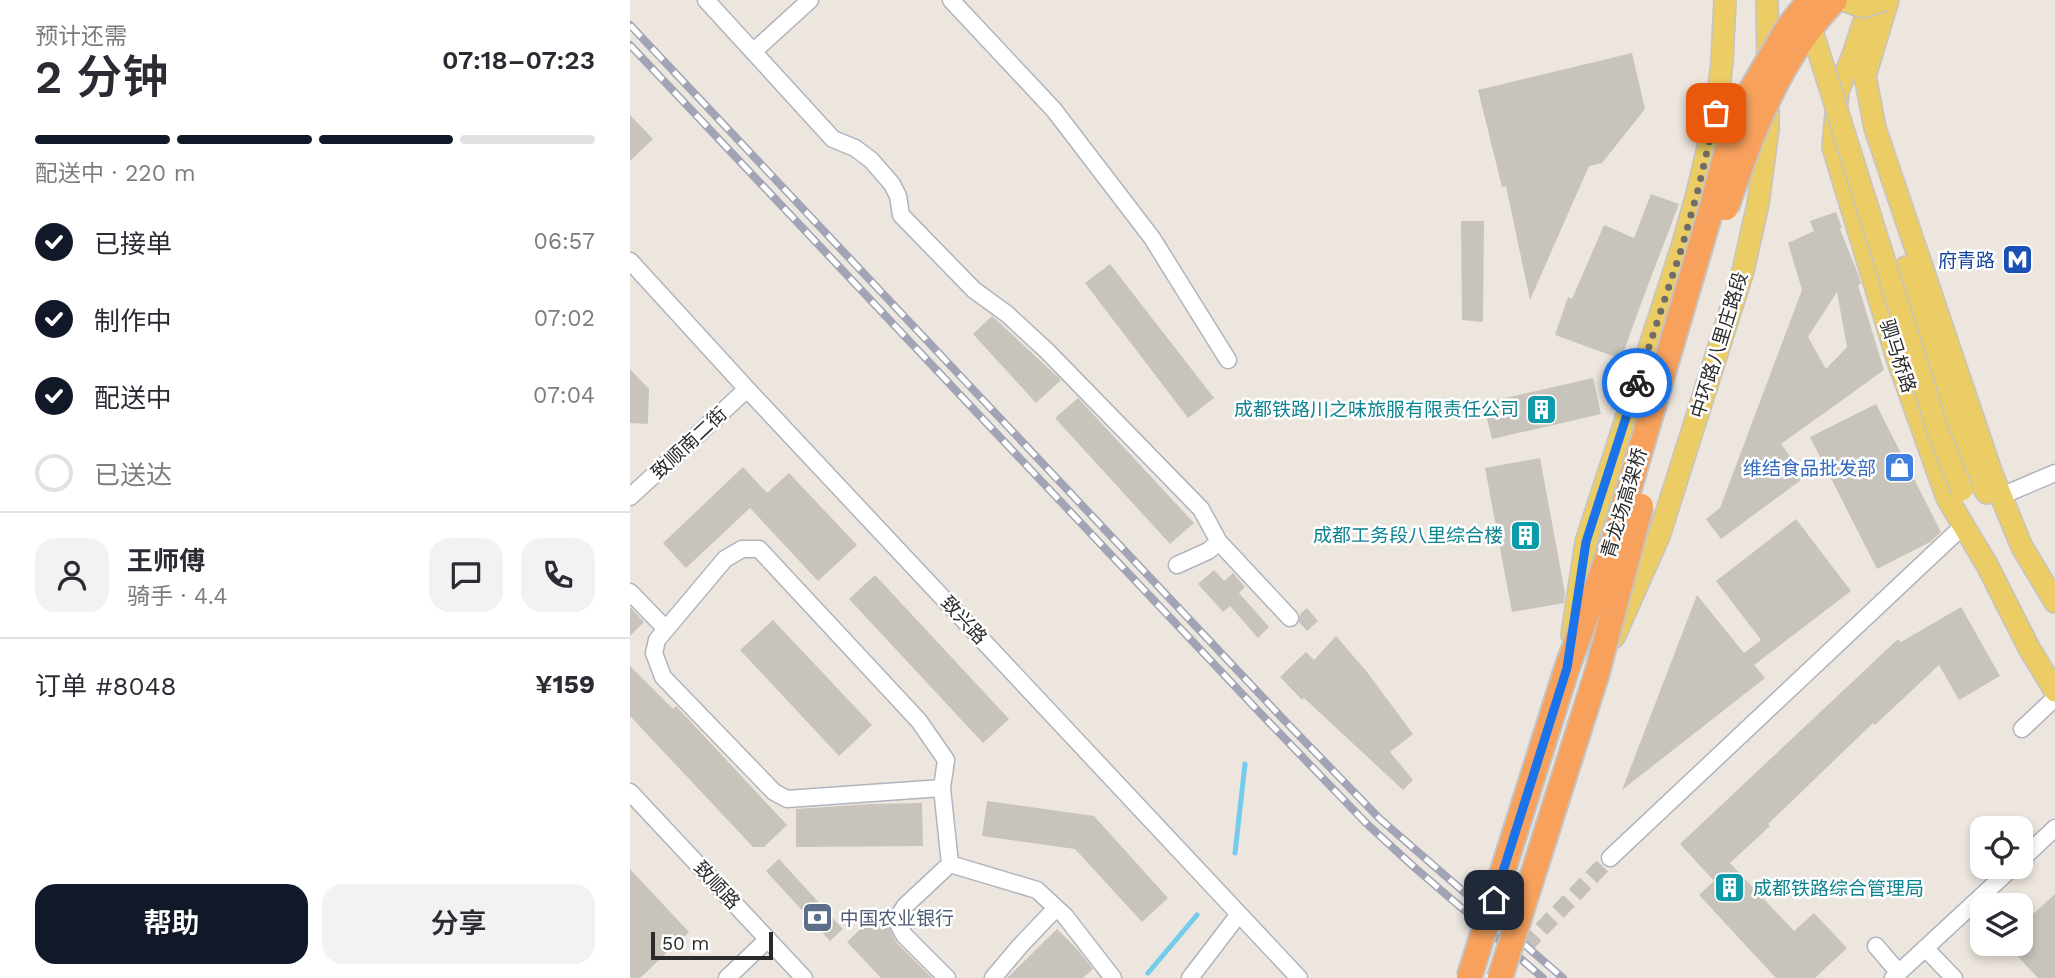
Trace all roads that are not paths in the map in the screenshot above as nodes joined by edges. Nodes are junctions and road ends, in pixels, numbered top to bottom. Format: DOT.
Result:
graph roads {
  1 [pos="706,0"];
  2 [pos="810,0"];
  3 [pos="951,0"];
  4 [pos="1725,0"];
  5 [pos="1767,0"];
  6 [pos="1802,0"];
  7 [pos="1810,0"];
  8 [pos="1835,0"];
  9 [pos="1843,0"];
  10 [pos="1871,0"];
  11 [pos="1887,0"];
  12 [pos="754,51"];
  13 [pos="630,261"];
  14 [pos="1228,360"];
  15 [pos="747,389"];
  16 [pos="2055,472"];
  17 [pos="1972,487"];
  18 [pos="2001,496"];
  19 [pos="630,497"];
  20 [pos="1963,526"];
  21 [pos="1219,542"];
  22 [pos="2022,547"];
  23 [pos="1177,565"];
  24 [pos="1987,565"];
  25 [pos="630,592"];
  26 [pos="2055,602"];
  27 [pos="1290,618"];
  28 [pos="666,629"];
  29 [pos="1567,668"];
  30 [pos="1597,673"];
  31 [pos="2055,691"];
  32 [pos="2055,698"];
  33 [pos="2022,729"];
  34 [pos="942,788"];
  35 [pos="630,792"];
  36 [pos="2055,828"];
  37 [pos="2033,849"];
  38 [pos="1610,858"];
  39 [pos="950,864"];
  40 [pos="2000,879"];
  41 [pos="1056,908"];
  42 [pos="1239,914"];
  43 [pos="768,939"];
  44 [pos="1876,946"];
  45 [pos="1926,948"];
  46 [pos="1896,975"];
  47 [pos="727,978"];
  48 [pos="804,978"];
  49 [pos="947,978"];
  50 [pos="993,978"];
  51 [pos="1113,978"];
  52 [pos="1191,978"];
  53 [pos="1299,978"];
  54 [pos="1469,978"];
  55 [pos="1500,978"];
  56 [pos="1954,978"];
  1 -- 12 [label="street"];
  2 -- 12 [label="street"];
  3 -- 14 [label="street"];
  4 -- 29 [label="main road, bridge"];
  5 -- 30 [label="main road, 中环路八里庄路段, bridge"];
  6 -- 17 [label="main road, bridge"];
  7 -- 29 [label="highway, 青龙场高架桥, bridge"];
  8 -- 30 [label="highway, 青龙场高架桥, bridge"];
  9 -- 11 [label="main road, bridge"];
  10 -- 20 [label="main road, 驷马桥路"];
  11 -- 17 [label="main road"];
  11 -- 18 [label="main road"];
  12 -- 21 [label="street"];
  13 -- 15 [label="street, 致兴路"];
  15 -- 19 [label="street, 致顺南二街"];
  15 -- 42 [label="street, 致兴路"];
  16 -- 18 [label="street"];
  17 -- 22 [label="main road"];
  17 -- 24 [label="main road"];
  18 -- 22 [label="main road"];
  20 -- 24 [label="main road, 驷马桥路"];
  20 -- 38 [label="street"];
  21 -- 23 [label="street"];
  21 -- 27 [label="street"];
  22 -- 26 [label="main road"];
  24 -- 31 [label="main road, 驷马桥路"];
  25 -- 28 [label="street"];
  28 -- 34 [label="street"];
  28 -- 34 [label="street"];
  29 -- 54 [label="highway, 青龙场高架桥, bridge"];
  30 -- 55 [label="highway, 青龙场高架桥, bridge"];
  32 -- 33 [label="street"];
  34 -- 39 [label="street"];
  35 -- 43 [label="street, 致顺路"];
  36 -- 37 [label="street"];
  39 -- 41 [label="street"];
  39 -- 49 [label="street"];
  40 -- 45 [label="street"];
  41 -- 50 [label="street"];
  41 -- 51 [label="street"];
  42 -- 52 [label="street"];
  42 -- 53 [label="street, 致兴路"];
  43 -- 47 [label="street"];
  43 -- 48 [label="street, 致顺路"];
  44 -- 46 [label="street"];
  45 -- 46 [label="street"];
  45 -- 56 [label="street"];
}
